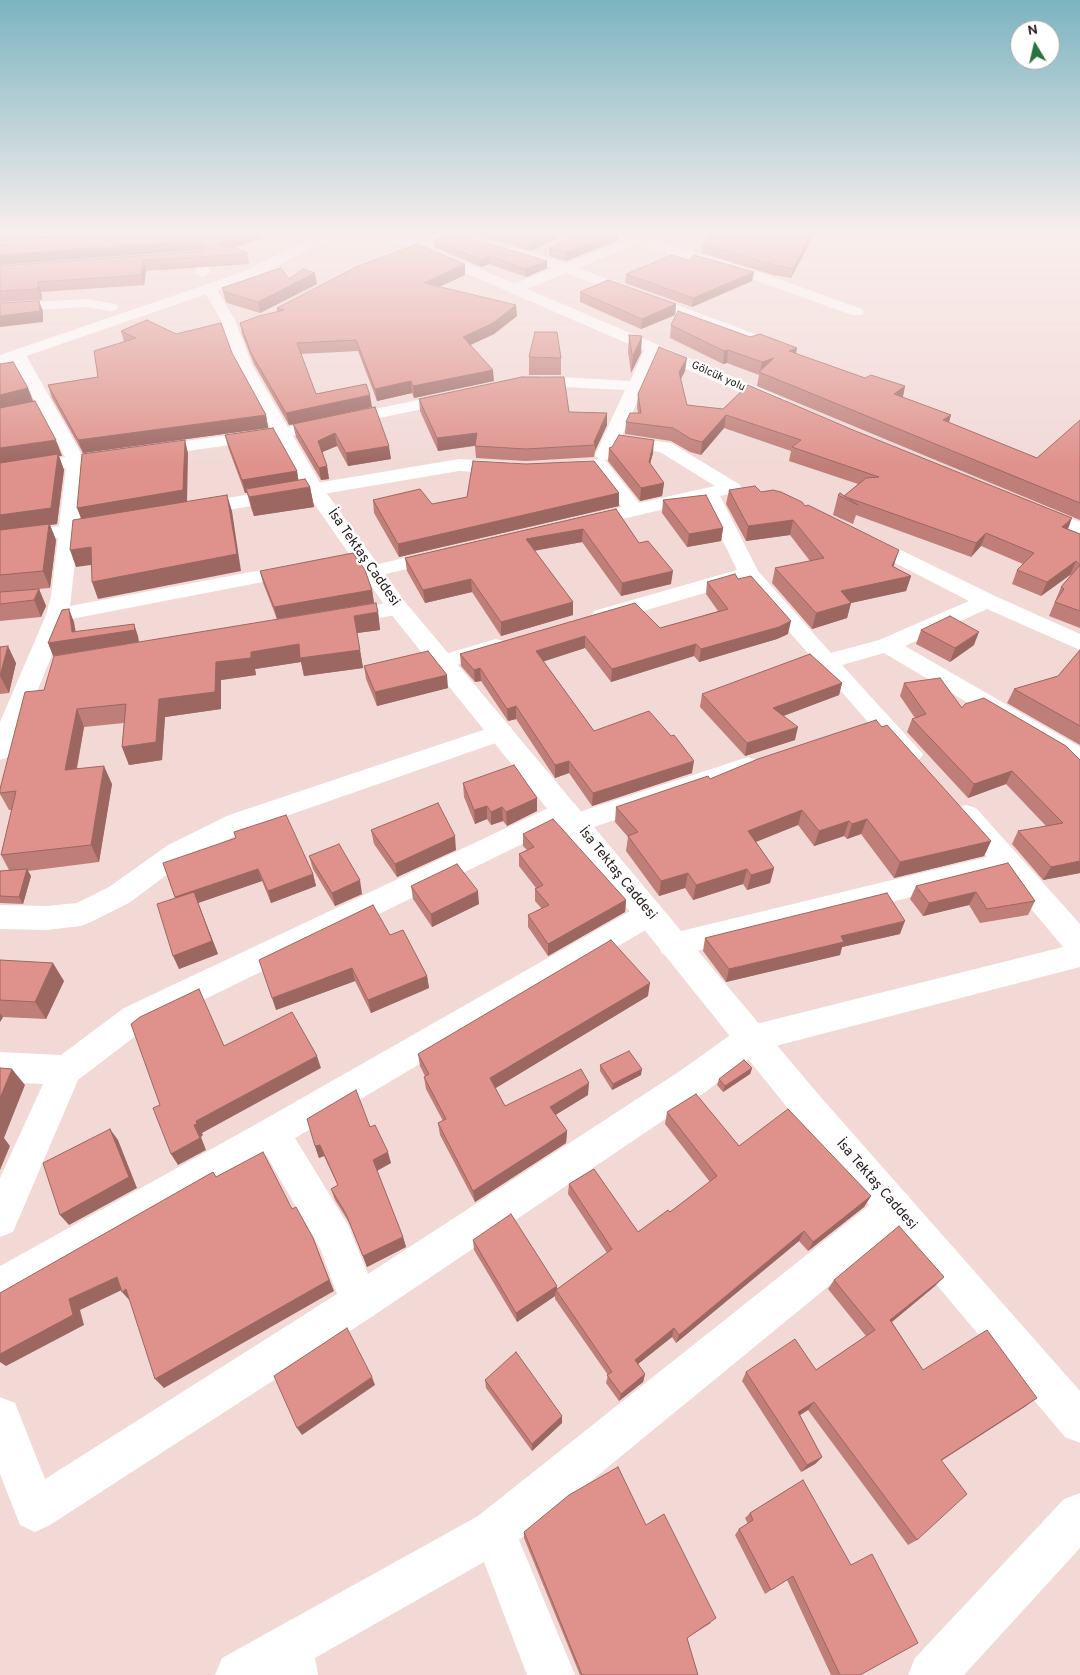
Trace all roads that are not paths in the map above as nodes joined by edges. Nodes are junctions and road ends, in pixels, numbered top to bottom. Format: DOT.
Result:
graph roads {
  1 [pos="98,311"];
  2 [pos="121,311"];
  3 [pos="224,311"];
  4 [pos="569,311"];
  5 [pos="680,311"];
  6 [pos="45,330"];
  7 [pos="653,348"];
  8 [pos="796,355"];
  9 [pos="9,358"];
  10 [pos="513,385"];
  11 [pos="635,386"];
  12 [pos="476,393"];
  13 [pos="795,410"];
  14 [pos="282,433"];
  15 [pos="610,440"];
  16 [pos="76,461"];
  17 [pos="599,465"];
  18 [pos="0,474"];
  19 [pos="314,489"];
  20 [pos="709,494"];
  21 [pos="1018,504"];
  22 [pos="634,510"];
  23 [pos="177,513"];
  24 [pos="127,521"];
  25 [pos="566,526"];
  26 [pos="1080,530"];
  27 [pos="68,531"];
  28 [pos="847,531"];
  29 [pos="0,540"];
  30 [pos="460,551"];
  31 [pos="359,562"];
  32 [pos="314,566"];
  33 [pos="749,573"];
  34 [pos="987,601"];
  35 [pos="54,603"];
  36 [pos="398,608"];
  37 [pos="587,620"];
  38 [pos="320,621"];
  39 [pos="520,640"];
  40 [pos="1080,643"];
  41 [pos="887,645"];
  42 [pos="443,662"];
  43 [pos="826,662"];
  44 [pos="880,722"];
  45 [pos="853,731"];
  46 [pos="501,732"];
  47 [pos="0,752"];
  48 [pos="1080,758"];
  49 [pos="770,759"];
  50 [pos="927,774"];
  51 [pos="948,796"];
  52 [pos="571,817"];
  53 [pos="1008,862"];
  54 [pos="649,914"];
  55 [pos="0,918"];
  56 [pos="673,945"];
  57 [pos="1080,945"];
  58 [pos="1080,956"];
  59 [pos="752,1038"];
  60 [pos="0,1066"];
  61 [pos="66,1070"];
  62 [pos="272,1133"];
  63 [pos="895,1208"];
  64 [pos="0,1219"];
  65 [pos="0,1287"];
  66 [pos="359,1302"];
  67 [pos="0,1418"];
  68 [pos="1080,1422"];
  69 [pos="1080,1516"];
  70 [pos="494,1532"];
  71 [pos="292,1661"];
  72 [pos="239,1675"];
  73 [pos="551,1675"];
  74 [pos="932,1675"];
  1 -- 6 [label="main road"];
  2 -- 9 [label="main road"];
  3 -- 14 [label="main road, İsa Tektaş Caddesi"];
  4 -- 7 [label="main road, Gölcük yolu"];
  5 -- 8 [label="main road"];
  7 -- 11 [label="main road"];
  7 -- 13 [label="main road, Gölcük yolu"];
  9 -- 16 [label="main road"];
  10 -- 11 [label="main road"];
  11 -- 15 [label="main road"];
  12 -- 14 [label="main road"];
  14 -- 16 [label="main road"];
  14 -- 19 [label="main road, İsa Tektaş Caddesi"];
  15 -- 17 [label="main road"];
  15 -- 20 [label="main road"];
  16 -- 18 [label="main road"];
  16 -- 27 [label="main road"];
  17 -- 19 [label="main road"];
  17 -- 22 [label="main road"];
  19 -- 23 [label="main road"];
  19 -- 31 [label="main road, İsa Tektaş Caddesi"];
  20 -- 22 [label="main road"];
  20 -- 33 [label="main road"];
  21 -- 26 [label="main road"];
  22 -- 25 [label="main road"];
  24 -- 27 [label="main road"];
  27 -- 29 [label="main road"];
  27 -- 35 [label="main road"];
  28 -- 34 [label="main road"];
  30 -- 31 [label="main road"];
  31 -- 36 [label="main road, İsa Tektaş Caddesi"];
  32 -- 35 [label="main road"];
  33 -- 37 [label="main road"];
  33 -- 43 [label="main road"];
  34 -- 40 [label="main road"];
  34 -- 41 [label="main road"];
  35 -- 47 [label="main road"];
  36 -- 38 [label="main road"];
  36 -- 42 [label="main road, İsa Tektaş Caddesi"];
  39 -- 42 [label="main road"];
  41 -- 43 [label="main road"];
  41 -- 48 [label="main road"];
  42 -- 46 [label="main road, İsa Tektaş Caddesi"];
  43 -- 44 [label="main road"];
  44 -- 45 [label="main road"];
  44 -- 50 [label="main road"];
  46 -- 52 [label="main road, İsa Tektaş Caddesi"];
  46 -- 55 [label="main road"];
  49 -- 52 [label="main road"];
  51 -- 53 [label="main road"];
  52 -- 54 [label="main road, İsa Tektaş Caddesi"];
  52 -- 61 [label="main road"];
  53 -- 56 [label="main road"];
  53 -- 57 [label="main road"];
  54 -- 56 [label="main road, İsa Tektaş Caddesi"];
  54 -- 62 [label="main road"];
  56 -- 59 [label="main road, İsa Tektaş Caddesi"];
  58 -- 59 [label="main road"];
  59 -- 63 [label="main road, İsa Tektaş Caddesi"];
  59 -- 66 [label="main road"];
  60 -- 61 [label="main road"];
  61 -- 64 [label="main road"];
  62 -- 65 [label="main road"];
  62 -- 66 [label="main road"];
  63 -- 68 [label="main road, İsa Tektaş Caddesi"];
  63 -- 70 [label="main road"];
  66 -- 67 [label="main road"];
  69 -- 74 [label="main road"];
  70 -- 71 [label="main road"];
  70 -- 73 [label="main road"];
  71 -- 72 [label="main road"];
}
